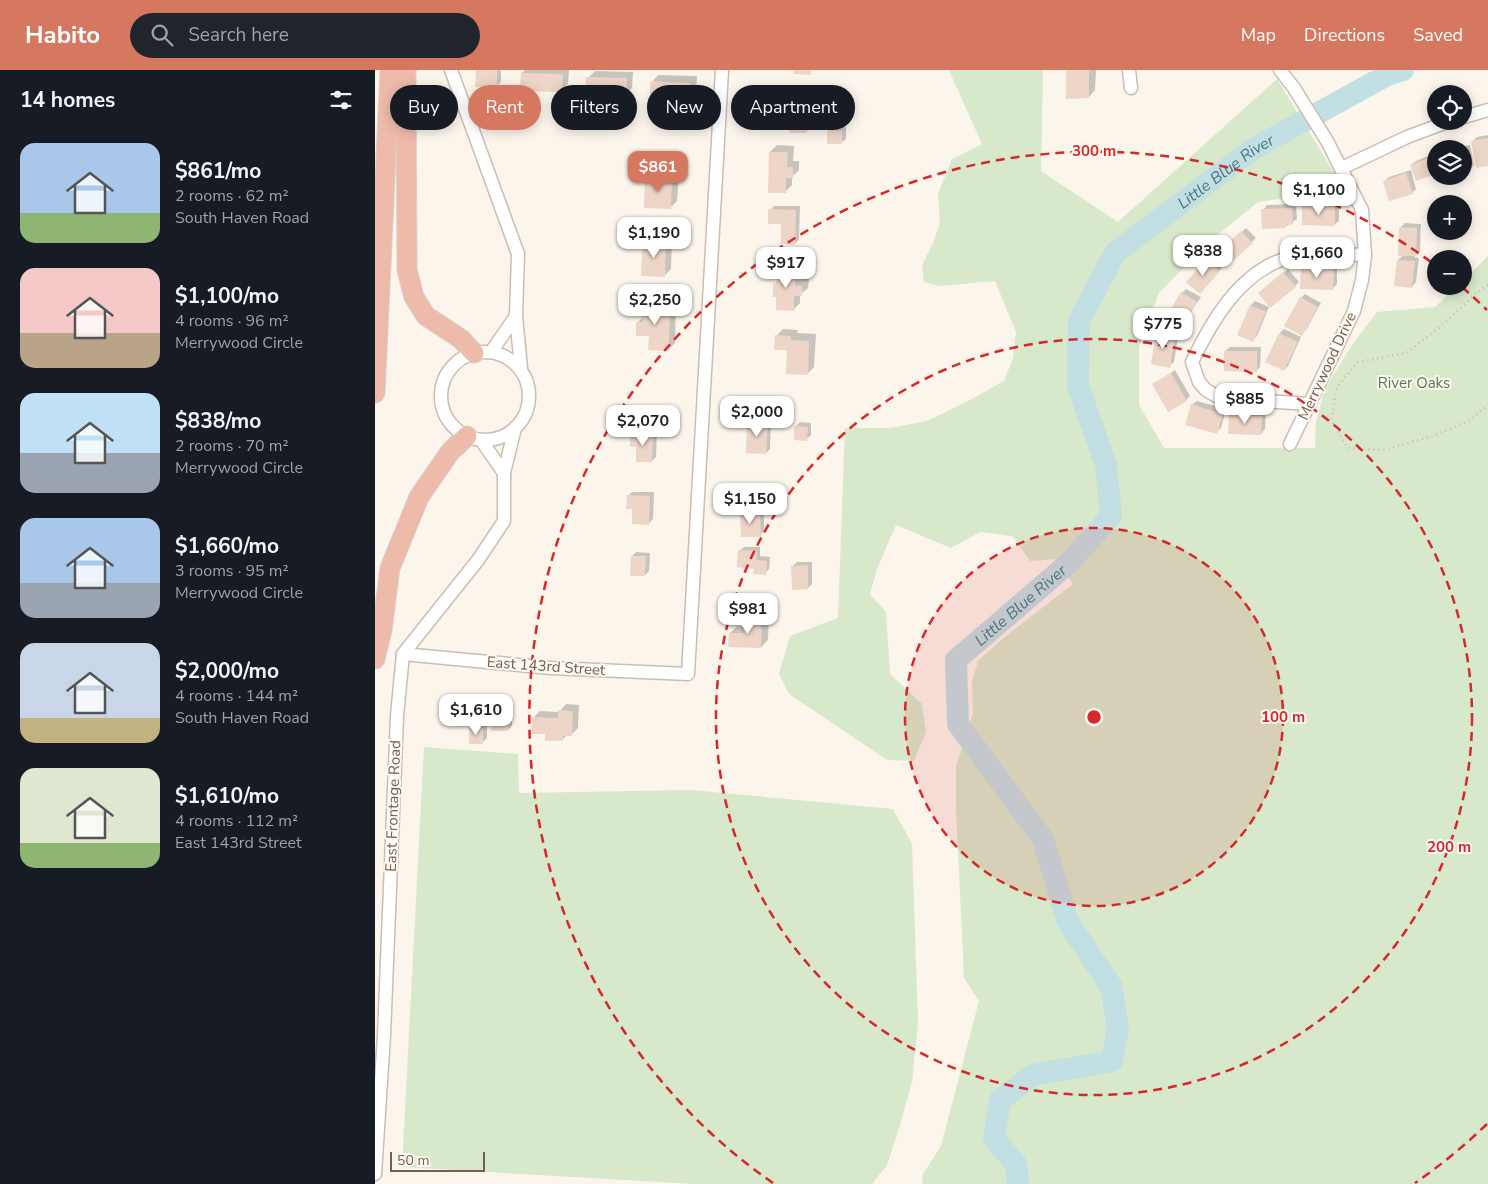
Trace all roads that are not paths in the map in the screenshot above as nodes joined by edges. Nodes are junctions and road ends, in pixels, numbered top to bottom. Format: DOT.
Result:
graph roads {
  1 [pos="390,70"];
  2 [pos="406,70"];
  3 [pos="451,70"];
  4 [pos="722,70"];
  5 [pos="1129,70"];
  6 [pos="1280,70"];
  7 [pos="1131,88"];
  8 [pos="1488,110"];
  9 [pos="1472,115"];
  10 [pos="1427,130"];
  11 [pos="1342,168"];
  12 [pos="1365,255"];
  13 [pos="516,316"];
  14 [pos="483,352"];
  15 [pos="521,368"];
  16 [pos="375,393"];
  17 [pos="1309,404"];
  18 [pos="515,428"];
  19 [pos="474,438"];
  20 [pos="1290,444"];
  21 [pos="504,473"];
  22 [pos="403,654"];
  23 [pos="375,659"];
  24 [pos="375,1174"];
  1 -- 16 [label="highway"];
  2 -- 14 [label="highway"];
  3 -- 13 [label="street"];
  4 -- 22 [label="street, East 143rd Street"];
  5 -- 7 [label="street"];
  6 -- 11 [label="street, Merrywood Drive"];
  8 -- 9 [label="street"];
  10 -- 11 [label="street"];
  11 -- 12 [label="street, Merrywood Drive"];
  12 -- 17 [label="street, Merrywood Drive"];
  12 -- 17 [label="street"];
  13 -- 14 [label="street"];
  13 -- 15 [label="street"];
  14 -- 15 [label="street"];
  14 -- 19 [label="street"];
  15 -- 18 [label="street"];
  17 -- 20 [label="street, Merrywood Drive"];
  18 -- 19 [label="street"];
  18 -- 21 [label="street"];
  19 -- 21 [label="street"];
  19 -- 23 [label="highway"];
  21 -- 22 [label="street"];
  22 -- 24 [label="street, East Frontage Road"];
}
